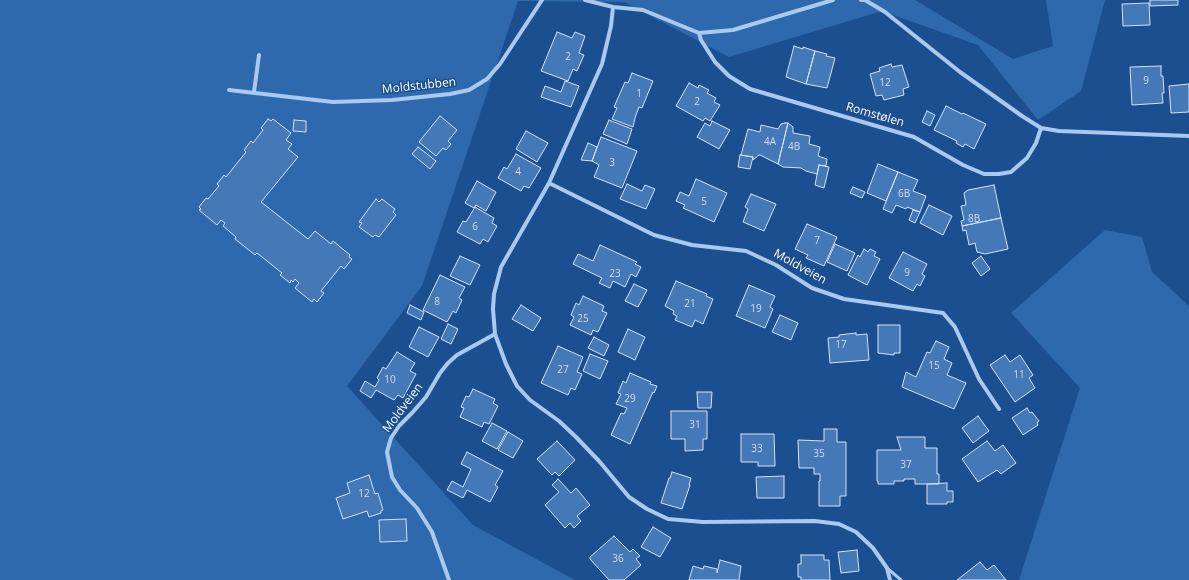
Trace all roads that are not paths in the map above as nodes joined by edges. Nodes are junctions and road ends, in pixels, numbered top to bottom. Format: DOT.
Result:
graph roads {
  1 [pos="542,0"];
  2 [pos="585,0"];
  3 [pos="833,0"];
  4 [pos="861,0"];
  5 [pos="613,7"];
  6 [pos="698,33"];
  7 [pos="259,55"];
  8 [pos="229,90"];
  9 [pos="254,92"];
  10 [pos="1041,128"];
  11 [pos="1189,136"];
  12 [pos="549,183"];
  13 [pos="495,334"];
  14 [pos="999,410"];
  15 [pos="886,568"];
  16 [pos="449,580"];
  17 [pos="890,580"];
  18 [pos="901,580"];
  1 -- 9 [label="street, Moldstubben"];
  2 -- 5 [label="street"];
  3 -- 6 [label="street"];
  4 -- 10 [label="street"];
  5 -- 6 [label="street"];
  5 -- 12 [label="street"];
  6 -- 10 [label="street, Romstølen"];
  7 -- 9 [label="street"];
  8 -- 9 [label="street, Moldstubben"];
  10 -- 11 [label="street"];
  12 -- 13 [label="street"];
  12 -- 14 [label="street, Moldveien"];
  13 -- 15 [label="street"];
  13 -- 16 [label="street, Moldveien"];
  15 -- 17 [label="street"];
  15 -- 18 [label="lane"];
}
